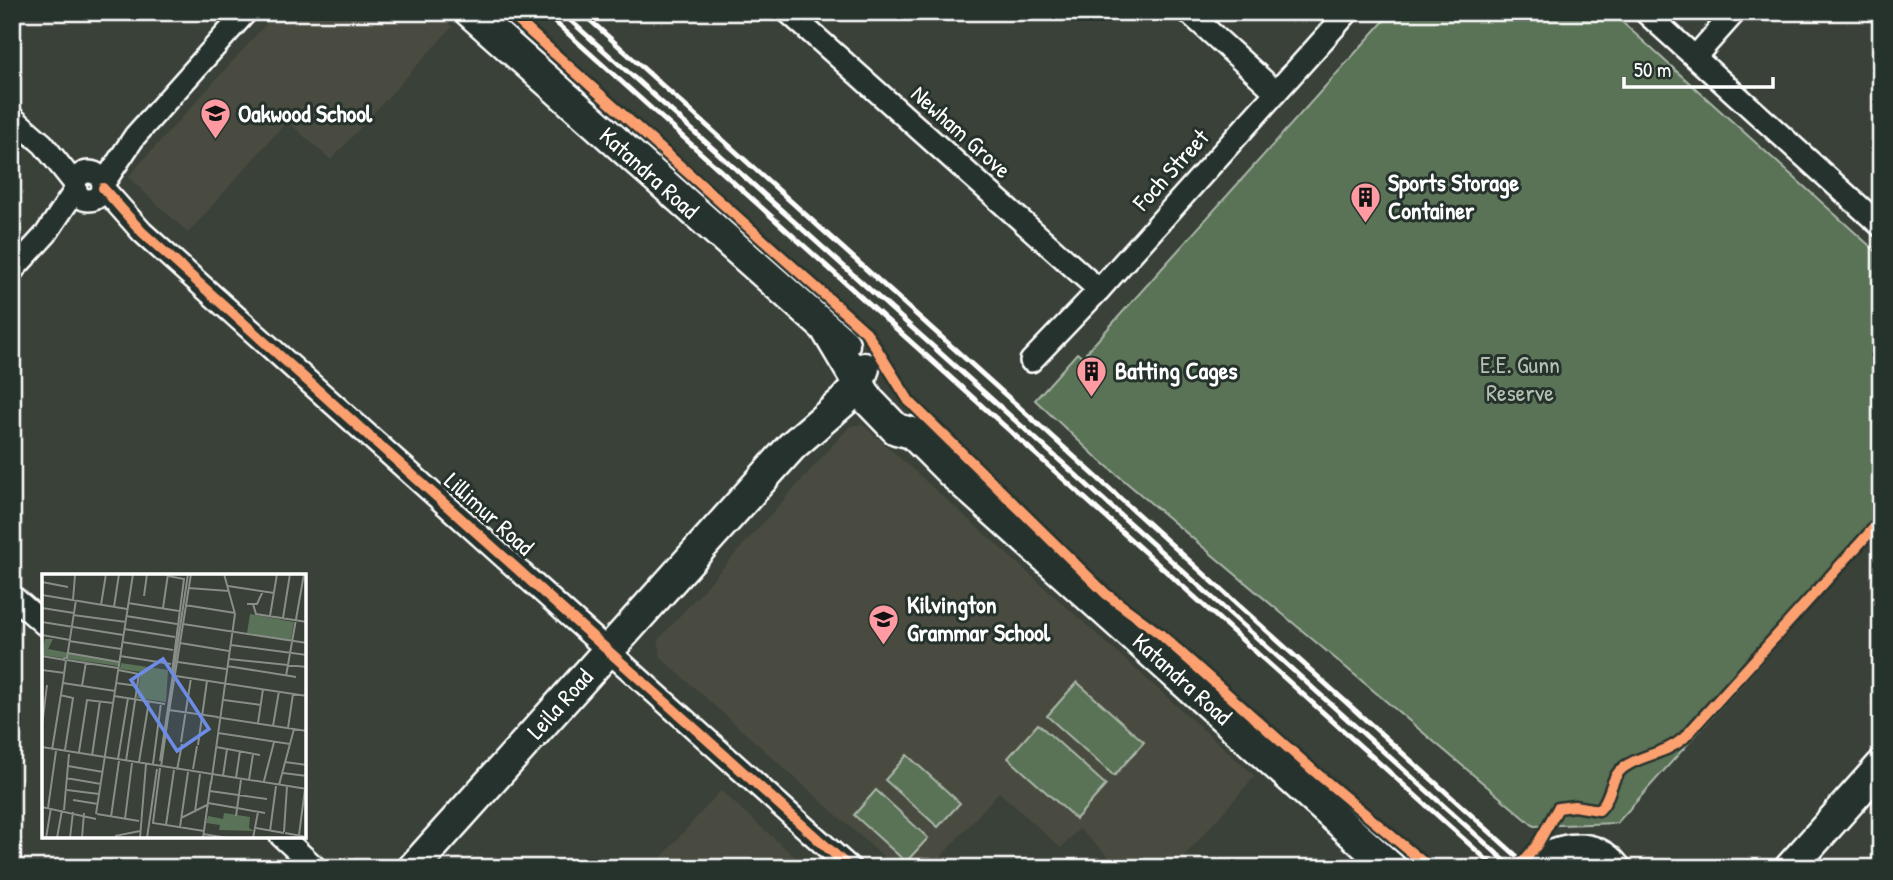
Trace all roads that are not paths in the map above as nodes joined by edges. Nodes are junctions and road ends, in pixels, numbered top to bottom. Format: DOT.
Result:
graph roads {
  1 [pos="246,12"];
  2 [pos="470,12"];
  3 [pos="788,12"];
  4 [pos="1188,12"];
  5 [pos="1348,12"];
  6 [pos="1645,12"];
  7 [pos="1735,12"];
  8 [pos="1695,57"];
  9 [pos="1276,92"];
  10 [pos="12,117"];
  11 [pos="90,186"];
  12 [pos="1881,226"];
  13 [pos="12,271"];
  14 [pos="1099,290"];
  15 [pos="1031,361"];
  16 [pos="857,373"];
  17 [pos="12,596"];
  18 [pos="42,622"];
  19 [pos="608,650"];
  20 [pos="1881,766"];
  21 [pos="283,838"];
  22 [pos="1536,865"];
  23 [pos="316,868"];
  24 [pos="413,868"];
  25 [pos="850,868"];
  26 [pos="1391,868"];
  27 [pos="1567,868"];
  28 [pos="1602,868"];
  29 [pos="1615,868"];
  30 [pos="1790,868"];
  1 -- 11 [label="street"];
  2 -- 16 [label="street, Katandra Road"];
  3 -- 14 [label="street, Newham Grove"];
  4 -- 9 [label="street"];
  5 -- 9 [label="street, Foch Street"];
  6 -- 8 [label="street"];
  7 -- 8 [label="street"];
  8 -- 12 [label="street"];
  9 -- 14 [label="street, Foch Street"];
  10 -- 11 [label="street, Lillimur Road"];
  11 -- 13 [label="street"];
  11 -- 19 [label="street, Lillimur Road"];
  14 -- 15 [label="street, Foch Street"];
  16 -- 19 [label="street, Leila Road"];
  16 -- 26 [label="street, Katandra Road"];
  17 -- 18 [label="street"];
  19 -- 24 [label="street, Leila Road"];
  19 -- 25 [label="street, Lillimur Road"];
  20 -- 30 [label="street"];
  21 -- 23 [label="street"];
  22 -- 29 [label="street"];
  27 -- 28 [label="street"];
}
